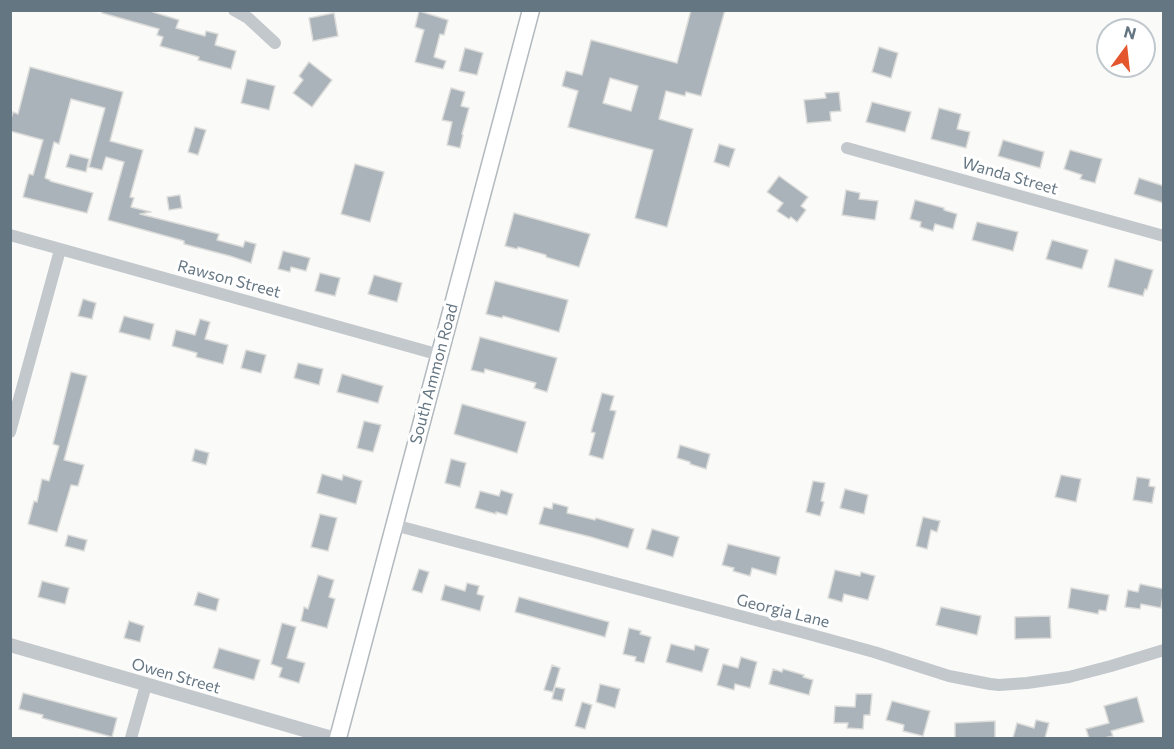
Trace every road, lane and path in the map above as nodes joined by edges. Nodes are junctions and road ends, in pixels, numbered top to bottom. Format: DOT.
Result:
graph roads {
  1 [pos="234,10"];
  2 [pos="531,10"];
  3 [pos="275,43"];
  4 [pos="847,148"];
  5 [pos="10,235"];
  6 [pos="1164,236"];
  7 [pos="60,250"];
  8 [pos="440,355"];
  9 [pos="10,432"];
  10 [pos="394,525"];
  11 [pos="10,645"];
  12 [pos="1164,650"];
  13 [pos="146,685"];
  14 [pos="131,738"];
  15 [pos="332,738"];
  16 [pos="338,738"];
  1 -- 3 [label="street"];
  2 -- 8 [label="main road, South Ammon Road"];
  4 -- 6 [label="street, Wanda Street"];
  5 -- 7 [label="street, Rawson Street"];
  7 -- 8 [label="street, Rawson Street"];
  7 -- 9 [label="street"];
  8 -- 10 [label="main road, South Ammon Road"];
  10 -- 12 [label="street, Georgia Lane"];
  10 -- 16 [label="main road, South Ammon Road"];
  11 -- 13 [label="street, Owen Street"];
  13 -- 14 [label="street"];
  13 -- 15 [label="street, Owen Street"];
}
